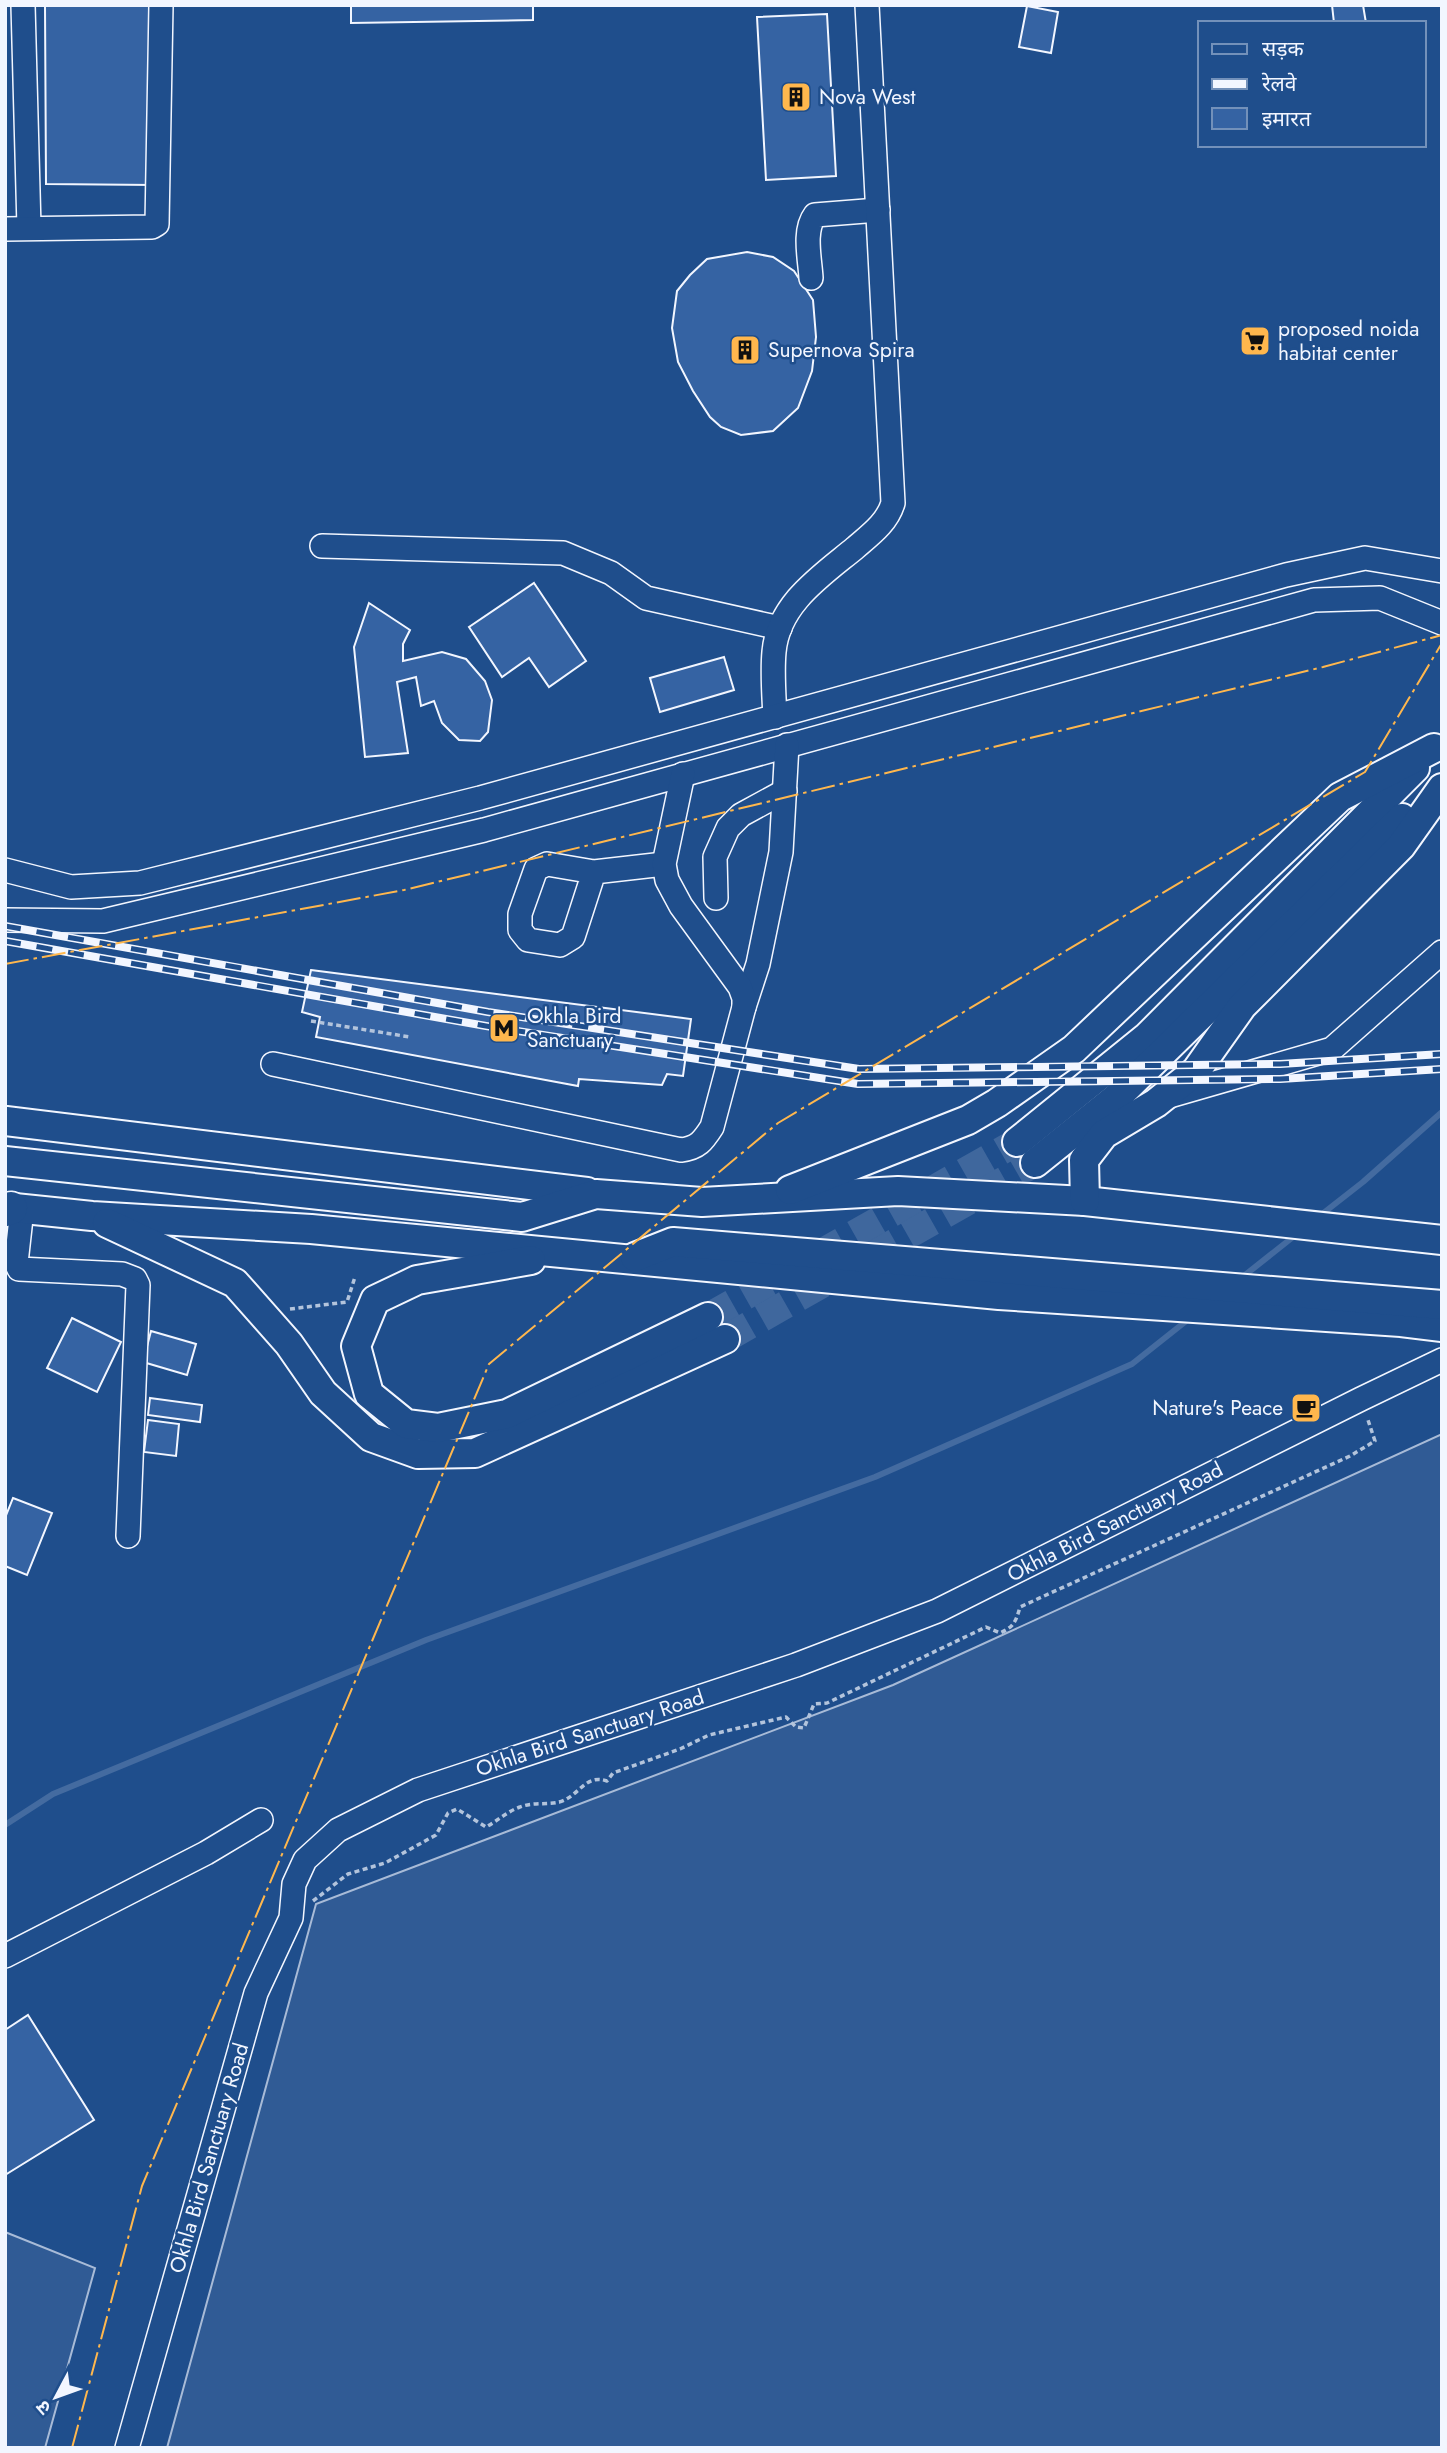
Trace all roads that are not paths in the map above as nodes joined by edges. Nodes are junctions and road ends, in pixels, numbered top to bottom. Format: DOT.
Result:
graph roads {
  1 [pos="23,5"];
  2 [pos="169,5"];
  3 [pos="867,5"];
  4 [pos="161,6"];
  5 [pos="878,210"];
  6 [pos="29,228"];
  7 [pos="5,229"];
  8 [pos="811,278"];
  9 [pos="322,546"];
  10 [pos="1442,571"];
  11 [pos="1442,623"];
  12 [pos="780,628"];
  13 [pos="775,717"];
  14 [pos="1438,744"];
  15 [pos="787,746"];
  16 [pos="683,774"];
  17 [pos="1442,779"];
  18 [pos="1442,788"];
  19 [pos="785,791"];
  20 [pos="664,863"];
  21 [pos="5,870"];
  22 [pos="594,872"];
  23 [pos="716,898"];
  24 [pos="5,920"];
  25 [pos="1442,953"];
  26 [pos="744,1007"];
  27 [pos="273,1064"];
  28 [pos="1163,1098"];
  29 [pos="6,1121"];
  30 [pos="5,1161"];
  31 [pos="75,1167"];
  32 [pos="596,1194"];
  33 [pos="766,1199"];
  34 [pos="1085,1200"];
  35 [pos="11,1209"];
  36 [pos="92,1216"];
  37 [pos="1442,1240"];
  38 [pos="569,1254"];
  39 [pos="1442,1305"];
  40 [pos="1401,1312"];
  41 [pos="708,1317"];
  42 [pos="1442,1327"];
  43 [pos="725,1339"];
  44 [pos="1442,1360"];
  45 [pos="128,1536"];
  46 [pos="261,1820"];
  47 [pos="5,1956"];
  48 [pos="127,2448"];
  1 -- 6 [label="street"];
  2 -- 4 [label="street"];
  3 -- 5 [label="street"];
  4 -- 6 [label="street"];
  5 -- 8 [label="street"];
  5 -- 12 [label="street"];
  6 -- 7 [label="street"];
  9 -- 12 [label="street"];
  10 -- 13 [label="street"];
  11 -- 15 [label="street"];
  12 -- 13 [label="street"];
  13 -- 21 [label="street"];
  14 -- 17 [label="main road"];
  14 -- 33 [label="main road"];
  15 -- 16 [label="street"];
  15 -- 19 [label="street"];
  16 -- 20 [label="street"];
  16 -- 24 [label="street"];
  18 -- 28 [label="main road"];
  19 -- 23 [label="street"];
  19 -- 26 [label="street"];
  20 -- 22 [label="street"];
  20 -- 26 [label="street"];
  25 -- 28 [label="street"];
  26 -- 27 [label="street"];
  28 -- 34 [label="main road"];
  29 -- 31 [label="main road"];
  29 -- 32 [label="main road"];
  30 -- 31 [label="main road"];
  31 -- 32 [label="main road"];
  32 -- 33 [label="main road"];
  33 -- 34 [label="main road"];
  34 -- 37 [label="main road"];
  35 -- 36 [label="main road"];
  35 -- 45 [label="street"];
  36 -- 38 [label="main road"];
  36 -- 43 [label="main road"];
  38 -- 40 [label="main road"];
  38 -- 41 [label="main road"];
  39 -- 40 [label="main road"];
  40 -- 42 [label="main road"];
  44 -- 48 [label="street, Okhla Bird Sanctuary Road"];
  46 -- 47 [label="street"];
}
